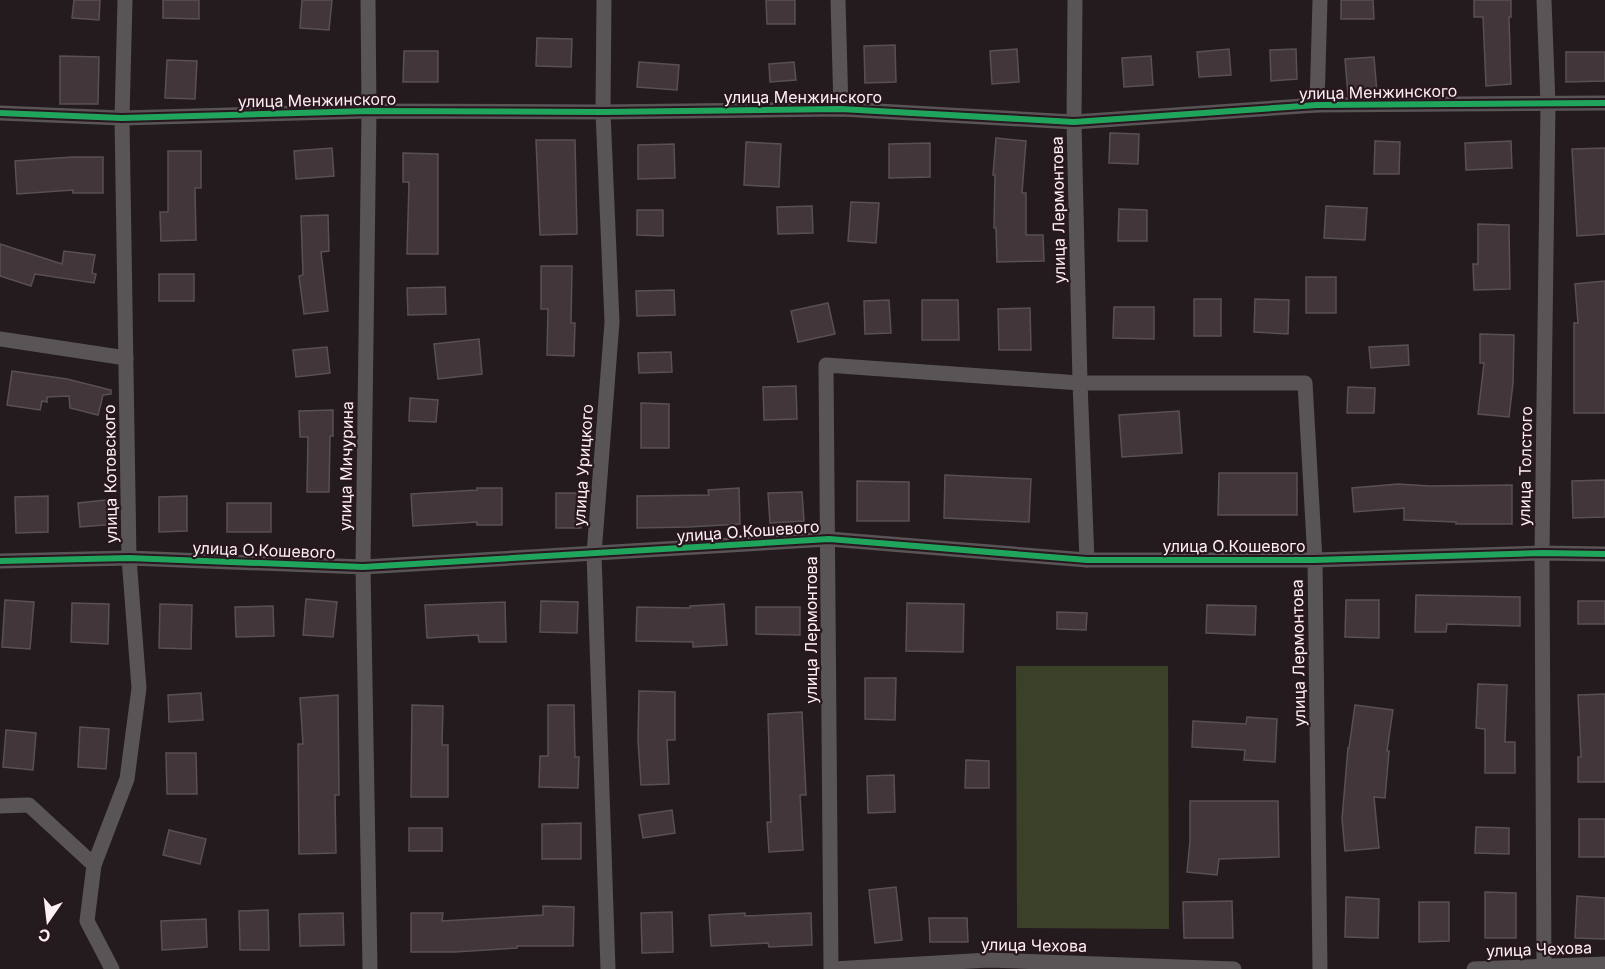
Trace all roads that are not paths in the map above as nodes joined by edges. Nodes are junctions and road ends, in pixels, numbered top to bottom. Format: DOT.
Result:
graph roads {
  1 [pos="125,0"];
  2 [pos="368,0"];
  3 [pos="604,0"];
  4 [pos="838,0"];
  5 [pos="1075,0"];
  6 [pos="1320,0"];
  7 [pos="1544,0"];
  8 [pos="1605,103"];
  9 [pos="1548,104"];
  10 [pos="1317,105"];
  11 [pos="841,109"];
  12 [pos="369,111"];
  13 [pos="603,112"];
  14 [pos="0,113"];
  15 [pos="122,118"];
  16 [pos="1074,122"];
  17 [pos="0,339"];
  18 [pos="126,358"];
  19 [pos="1080,383"];
  20 [pos="829,539"];
  21 [pos="1542,553"];
  22 [pos="594,554"];
  23 [pos="1605,554"];
  24 [pos="129,558"];
  25 [pos="1087,560"];
  26 [pos="1315,560"];
  27 [pos="0,561"];
  28 [pos="363,567"];
  29 [pos="0,806"];
  30 [pos="94,865"];
  31 [pos="1605,964"];
  32 [pos="1544,968"];
  33 [pos="112,969"];
  34 [pos="370,969"];
  35 [pos="608,969"];
  36 [pos="832,969"];
  37 [pos="1234,969"];
  38 [pos="1320,969"];
  39 [pos="1474,969"];
  1 -- 15 [label="street, улица Котовского"];
  2 -- 12 [label="street, улица Мичурина"];
  3 -- 13 [label="street, улица Урицкого"];
  4 -- 11 [label="street"];
  5 -- 16 [label="street, улица Лермонтова"];
  6 -- 10 [label="street"];
  7 -- 9 [label="street, улица Толстого"];
  8 -- 9 [label="street, улица Менжинского"];
  9 -- 10 [label="street, улица Менжинского"];
  9 -- 21 [label="street, улица Толстого"];
  10 -- 16 [label="street, улица Менжинского"];
  11 -- 13 [label="street, улица Менжинского"];
  11 -- 16 [label="street, улица Менжинского"];
  12 -- 13 [label="street, улица Менжинского"];
  12 -- 15 [label="street, улица Менжинского"];
  12 -- 28 [label="street, улица Мичурина"];
  13 -- 22 [label="street, улица Урицкого"];
  14 -- 15 [label="street, улица Менжинского"];
  15 -- 18 [label="street, улица Котовского"];
  16 -- 19 [label="street, улица Лермонтова"];
  17 -- 18 [label="street"];
  18 -- 24 [label="street, улица Котовского"];
  19 -- 20 [label="street, улица Лермонтова"];
  19 -- 25 [label="street, улица Лермонтова"];
  19 -- 26 [label="street, улица Лермонтова"];
  20 -- 22 [label="street, улица О.Кошевого"];
  20 -- 25 [label="street, улица О.Кошевого"];
  20 -- 36 [label="street, улица Лермонтова"];
  21 -- 23 [label="street, улица О.Кошевого"];
  21 -- 26 [label="street, улица О.Кошевого"];
  21 -- 32 [label="street, улица Толстого"];
  22 -- 28 [label="street, улица О.Кошевого"];
  22 -- 35 [label="street, улица Урицкого"];
  24 -- 27 [label="street, улица О.Кошевого"];
  24 -- 28 [label="street, улица О.Кошевого"];
  24 -- 30 [label="street, улица Котовского"];
  25 -- 26 [label="street, улица О.Кошевого"];
  26 -- 38 [label="street, улица Лермонтова"];
  28 -- 34 [label="street, улица Мичурина"];
  29 -- 30 [label="street"];
  30 -- 33 [label="street, улица Котовского"];
  31 -- 32 [label="street, улица Чехова"];
  32 -- 39 [label="street, улица Чехова"];
  36 -- 37 [label="street, улица Чехова"];
}
